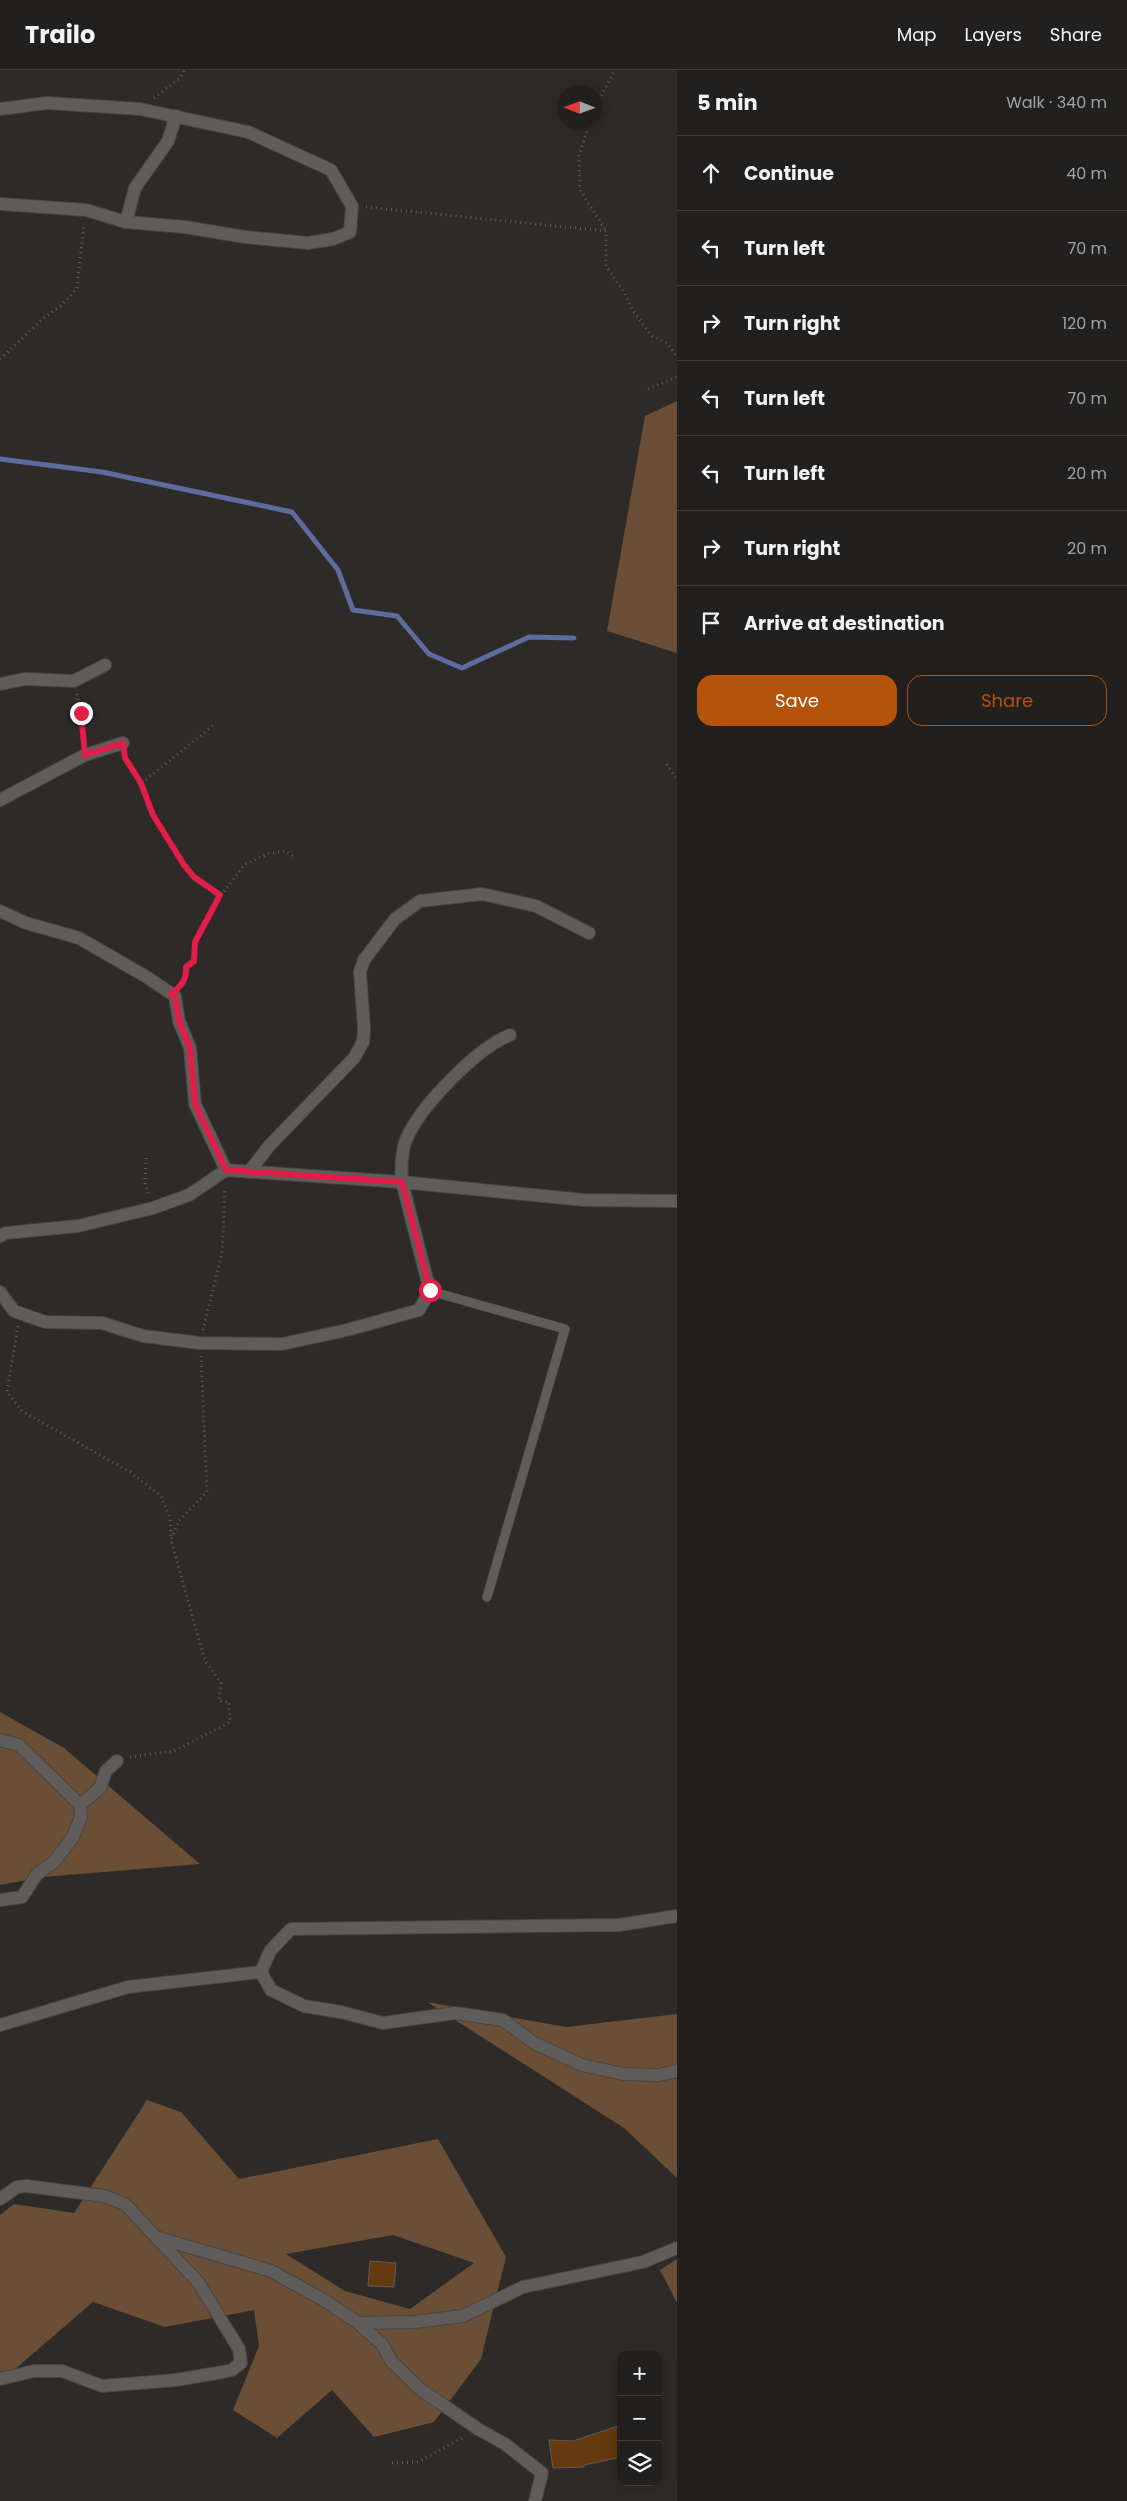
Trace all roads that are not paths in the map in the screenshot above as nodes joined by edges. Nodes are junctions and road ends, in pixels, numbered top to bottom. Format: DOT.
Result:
graph roads {
  1 [pos="0,110"];
  2 [pos="176,116"];
  3 [pos="0,204"];
  4 [pos="126,222"];
  5 [pos="105,664"];
  6 [pos="0,684"];
  7 [pos="123,743"];
  8 [pos="0,800"];
  9 [pos="0,911"];
  10 [pos="589,933"];
  11 [pos="510,1036"];
  12 [pos="226,1170"];
  13 [pos="249,1172"];
  14 [pos="402,1182"];
  15 [pos="677,1201"];
  16 [pos="0,1236"];
  17 [pos="430,1290"];
  18 [pos="0,1292"];
  19 [pos="487,1597"];
  20 [pos="0,1740"];
  21 [pos="117,1761"];
  22 [pos="80,1805"];
  23 [pos="0,1900"];
  24 [pos="677,1916"];
  25 [pos="261,1972"];
  26 [pos="0,2025"];
  27 [pos="677,2071"];
  28 [pos="0,2199"];
  29 [pos="157,2238"];
  30 [pos="677,2248"];
  31 [pos="358,2323"];
  32 [pos="0,2379"];
  33 [pos="535,2501"];
  1 -- 2 [label="street"];
  2 -- 4 [label="street"];
  2 -- 4 [label="street"];
  3 -- 4 [label="street"];
  5 -- 6 [label="street"];
  7 -- 8 [label="street"];
  9 -- 12 [label="street"];
  10 -- 13 [label="street"];
  11 -- 14 [label="street"];
  12 -- 13 [label="street"];
  12 -- 16 [label="street"];
  13 -- 14 [label="street"];
  14 -- 15 [label="street"];
  14 -- 17 [label="street"];
  17 -- 18 [label="street"];
  17 -- 19 [label="lane"];
  20 -- 22 [label="street"];
  21 -- 22 [label="street"];
  22 -- 23 [label="street"];
  24 -- 25 [label="street"];
  25 -- 26 [label="street"];
  25 -- 27 [label="street"];
  28 -- 29 [label="street"];
  29 -- 31 [label="street"];
  29 -- 32 [label="street"];
  30 -- 31 [label="street"];
  31 -- 33 [label="street"];
}
